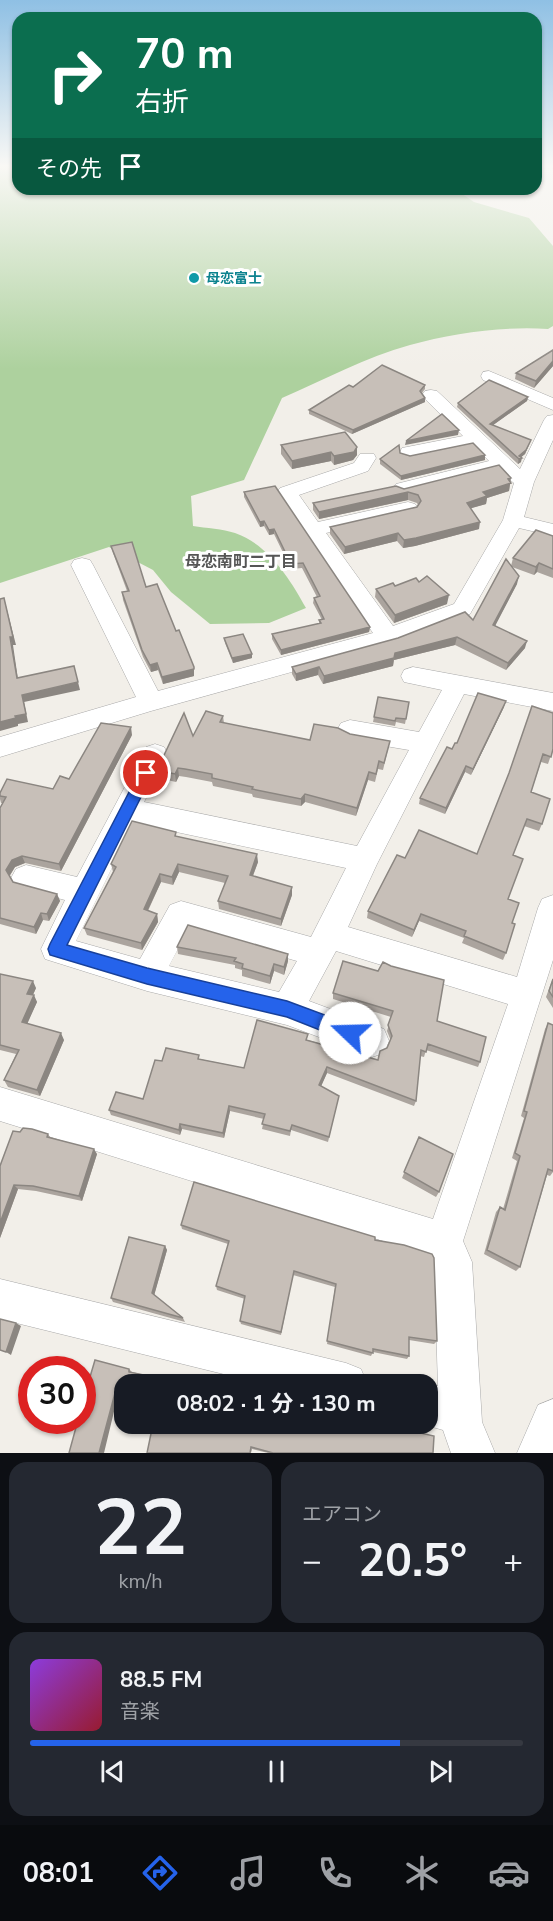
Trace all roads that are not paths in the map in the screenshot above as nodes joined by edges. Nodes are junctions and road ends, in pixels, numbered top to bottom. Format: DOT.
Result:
graph roads {
  1 [pos="489,376"];
  2 [pos="431,395"];
  3 [pos="553,405"];
  4 [pos="553,420"];
  5 [pos="477,439"];
  6 [pos="409,452"];
  7 [pos="367,458"];
  8 [pos="502,463"];
  9 [pos="524,482"];
  10 [pos="513,520"];
  11 [pos="315,529"];
  12 [pos="553,530"];
  13 [pos="82,565"];
  14 [pos="388,637"];
  15 [pos="413,676"];
  16 [pos="457,684"];
  17 [pos="151,702"];
  18 [pos="553,702"];
  19 [pos="350,730"];
  20 [pos="424,743"];
  21 [pos="0,747"];
  22 [pos="155,754"];
  23 [pos="129,810"];
  24 [pos="364,860"];
  25 [pos="26,878"];
  26 [pos="85,892"];
  27 [pos="553,908"];
  28 [pos="323,944"];
  29 [pos="147,976"];
  30 [pos="527,995"];
  31 [pos="287,1009"];
  32 [pos="372,1041"];
  33 [pos="0,1104"];
  34 [pos="444,1241"];
  35 [pos="0,1299"];
  36 [pos="305,1374"];
  37 [pos="444,1409"];
  38 [pos="553,1420"];
  39 [pos="473,1453"];
  40 [pos="539,1453"];
  1 -- 3 [label="street"];
  2 -- 5 [label="street"];
  4 -- 9 [label="street"];
  5 -- 6 [label="street"];
  5 -- 8 [label="street"];
  7 -- 11 [label="street"];
  8 -- 9 [label="street"];
  8 -- 11 [label="street"];
  9 -- 10 [label="street"];
  10 -- 12 [label="street"];
  10 -- 14 [label="street"];
  11 -- 14 [label="street"];
  13 -- 17 [label="street"];
  14 -- 17 [label="street"];
  15 -- 16 [label="street"];
  16 -- 18 [label="street"];
  16 -- 20 [label="street"];
  17 -- 21 [label="street"];
  19 -- 20 [label="street"];
  20 -- 24 [label="street"];
  22 -- 23 [label="street"];
  23 -- 24 [label="street"];
  23 -- 26 [label="street"];
  24 -- 28 [label="street"];
  25 -- 26 [label="street"];
  26 -- 29 [label="street"];
  27 -- 30 [label="street"];
  28 -- 29 [label="street"];
  28 -- 30 [label="street"];
  28 -- 31 [label="street"];
  29 -- 31 [label="street"];
  30 -- 34 [label="street"];
  31 -- 32 [label="street"];
  33 -- 34 [label="street"];
  34 -- 37 [label="street"];
  35 -- 36 [label="street"];
  37 -- 39 [label="street"];
  38 -- 40 [label="street"];
}
